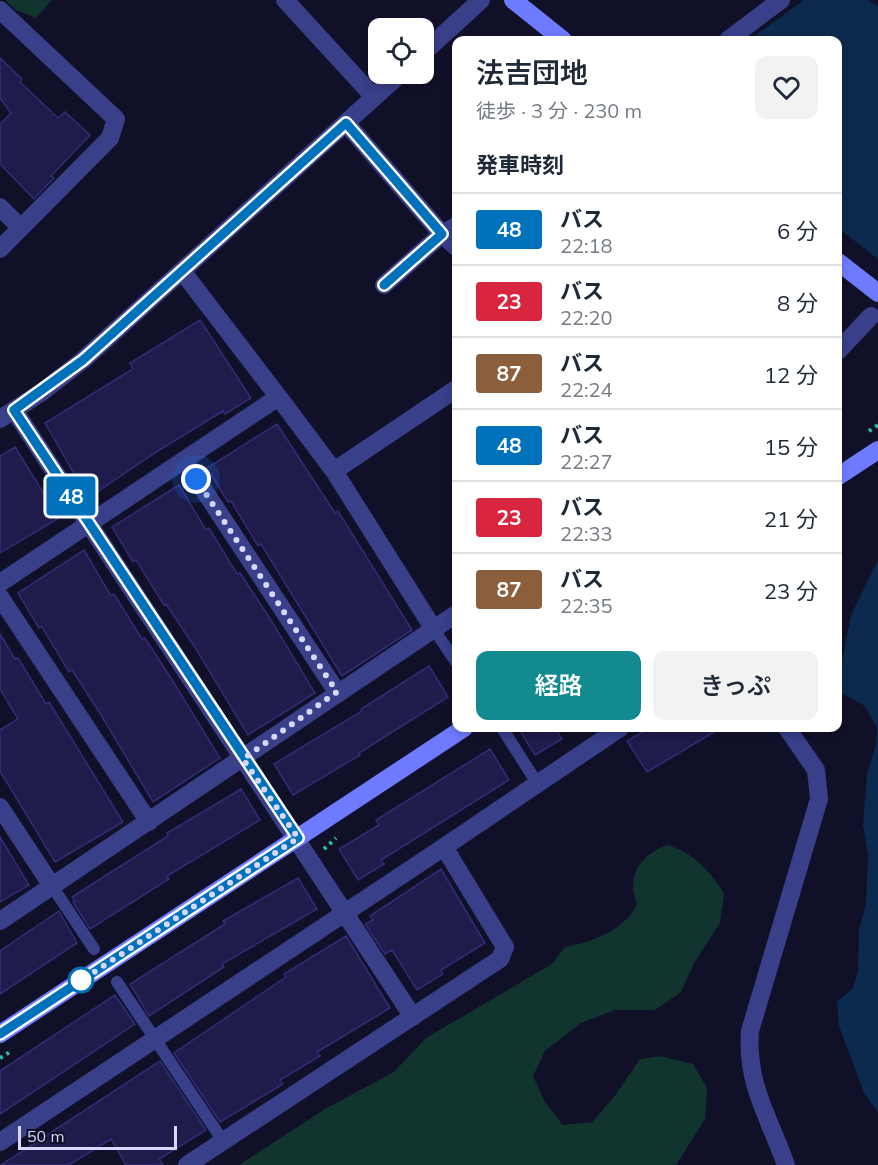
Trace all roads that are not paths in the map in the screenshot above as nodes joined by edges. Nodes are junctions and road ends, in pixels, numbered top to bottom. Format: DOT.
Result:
graph roads {
  1 [pos="285,0"];
  2 [pos="481,0"];
  3 [pos="513,0"];
  4 [pos="781,0"];
  5 [pos="0,9"];
  6 [pos="558,36"];
  7 [pos="733,36"];
  8 [pos="434,42"];
  9 [pos="389,84"];
  10 [pos="374,98"];
  11 [pos="346,123"];
  12 [pos="0,207"];
  13 [pos="21,228"];
  14 [pos="449,230"];
  15 [pos="0,249"];
  16 [pos="842,265"];
  17 [pos="182,271"];
  18 [pos="384,285"];
  19 [pos="878,293"];
  20 [pos="871,316"];
  21 [pos="842,347"];
  22 [pos="452,391"];
  23 [pos="280,399"];
  24 [pos="7,414"];
  25 [pos="878,450"];
  26 [pos="184,460"];
  27 [pos="334,471"];
  28 [pos="842,474"];
  29 [pos="88,522"];
  30 [pos="0,583"];
  31 [pos="0,597"];
  32 [pos="452,616"];
  33 [pos="433,628"];
  34 [pos="452,656"];
  35 [pos="337,692"];
  36 [pos="458,732"];
  37 [pos="505,732"];
  38 [pos="614,732"];
  39 [pos="790,732"];
  40 [pos="243,759"];
  41 [pos="537,783"];
  42 [pos="0,807"];
  43 [pos="149,822"];
  44 [pos="298,838"];
  45 [pos="444,846"];
  46 [pos="52,886"];
  47 [pos="345,912"];
  48 [pos="0,921"];
  49 [pos="94,949"];
  50 [pos="117,982"];
  51 [pos="413,1017"];
  52 [pos="0,1034"];
  53 [pos="155,1038"];
  54 [pos="224,1141"];
  55 [pos="0,1142"];
  56 [pos="187,1165"];
  57 [pos="786,1165"];
  1 -- 10 [label="street"];
  2 -- 8 [label="street"];
  3 -- 6 [label="street"];
  4 -- 7 [label="street"];
  5 -- 13 [label="street"];
  9 -- 10 [label="street"];
  10 -- 11 [label="street"];
  11 -- 14 [label="street"];
  11 -- 17 [label="street"];
  12 -- 13 [label="street"];
  13 -- 15 [label="street"];
  14 -- 18 [label="street"];
  16 -- 19 [label="street"];
  17 -- 23 [label="street"];
  17 -- 24 [label="street"];
  20 -- 21 [label="street"];
  22 -- 27 [label="street"];
  23 -- 26 [label="street"];
  23 -- 27 [label="street"];
  24 -- 29 [label="street"];
  25 -- 28 [label="street"];
  26 -- 29 [label="street"];
  26 -- 35 [label="street"];
  27 -- 33 [label="street"];
  29 -- 30 [label="street"];
  29 -- 40 [label="street"];
  31 -- 43 [label="street"];
  32 -- 33 [label="street"];
  33 -- 34 [label="lane"];
  33 -- 35 [label="street"];
  35 -- 40 [label="street"];
  36 -- 44 [label="street"];
  37 -- 41 [label="lane"];
  38 -- 41 [label="street"];
  39 -- 57 [label="street"];
  40 -- 43 [label="street"];
  40 -- 44 [label="street"];
  41 -- 45 [label="street"];
  42 -- 46 [label="street"];
  43 -- 46 [label="street"];
  44 -- 47 [label="street"];
  44 -- 52 [label="street"];
  45 -- 47 [label="street"];
  45 -- 51 [label="street"];
  46 -- 48 [label="street"];
  46 -- 49 [label="lane"];
  47 -- 51 [label="street"];
  47 -- 53 [label="street"];
  50 -- 53 [label="lane"];
  51 -- 54 [label="street"];
  53 -- 54 [label="lane"];
  53 -- 55 [label="street"];
  54 -- 56 [label="street"];
}
